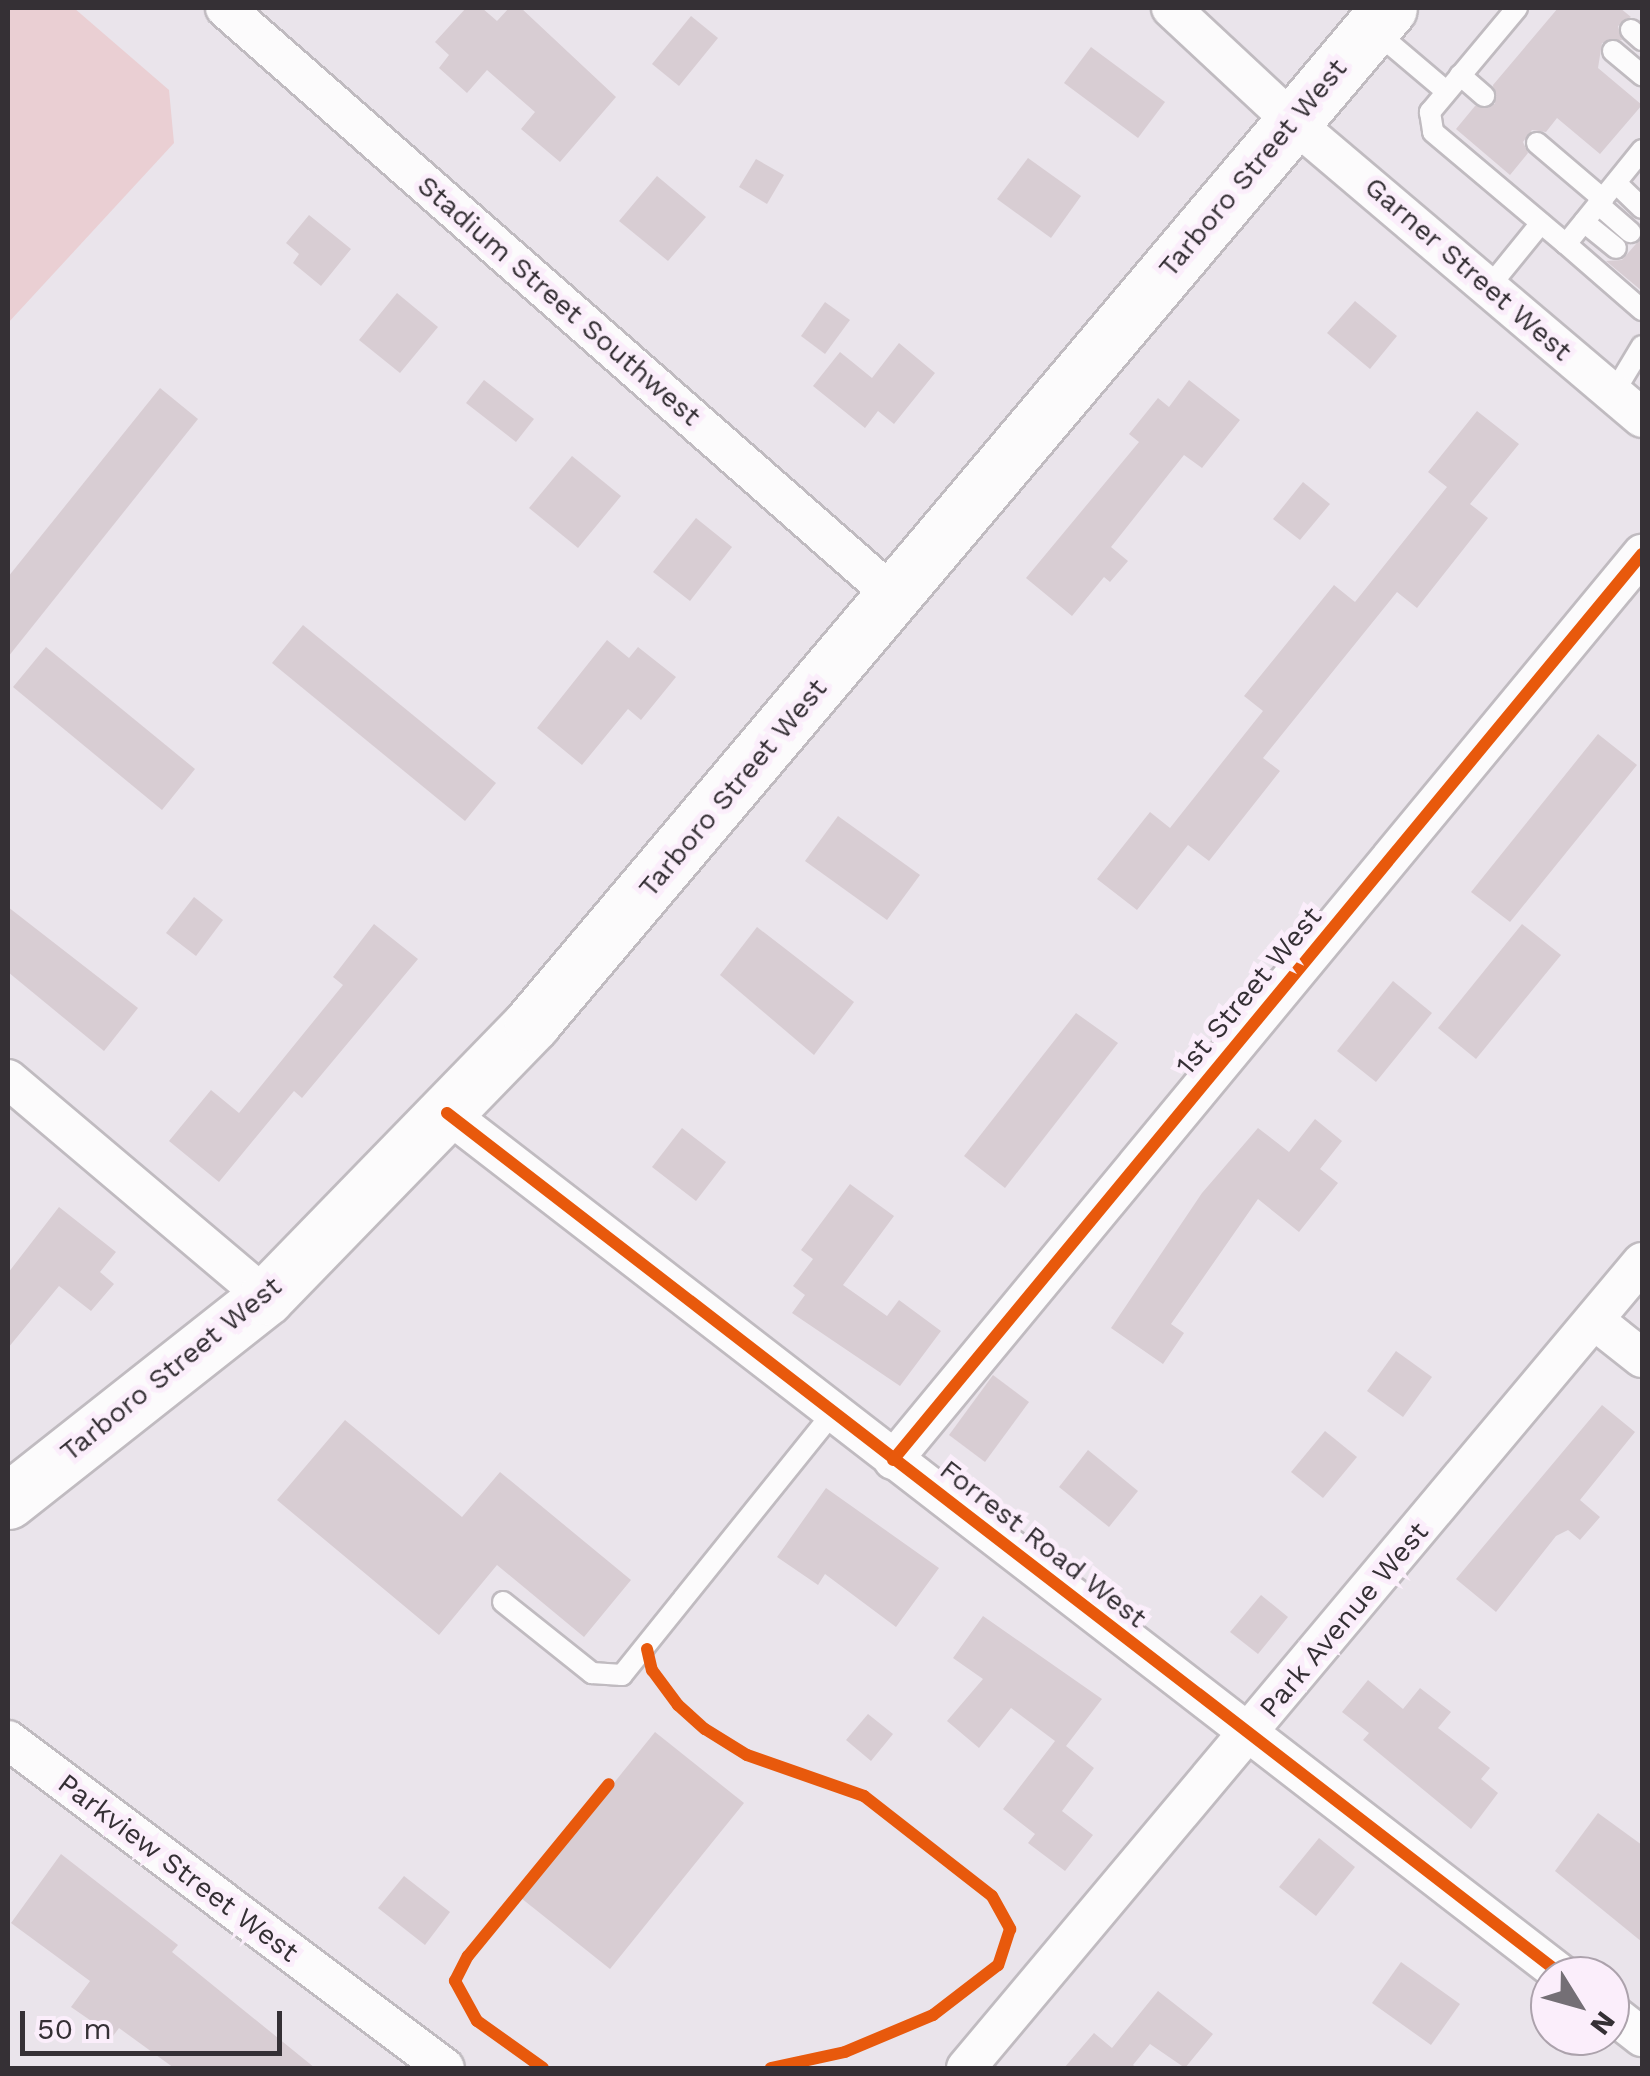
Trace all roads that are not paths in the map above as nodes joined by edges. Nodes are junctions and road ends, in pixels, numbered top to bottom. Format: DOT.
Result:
graph roads {
  1 [pos="225,8"];
  2 [pos="1171,8"];
  3 [pos="1518,8"];
  4 [pos="1380,18"];
  5 [pos="1613,51"];
  6 [pos="1642,75"];
  7 [pos="1453,83"];
  8 [pos="1484,96"];
  9 [pos="1292,122"];
  10 [pos="1537,143"];
  11 [pos="1640,159"];
  12 [pos="1605,196"];
  13 [pos="1642,208"];
  14 [pos="1584,222"];
  15 [pos="1541,223"];
  16 [pos="1566,244"];
  17 [pos="1489,287"];
  18 [pos="1642,310"];
  19 [pos="1642,346"];
  20 [pos="1613,394"];
  21 [pos="1642,418"];
  22 [pos="1642,554"];
  23 [pos="893,595"];
  24 [pos="8,1078"];
  25 [pos="448,1114"];
  26 [pos="1642,1262"];
  27 [pos="266,1297"];
  28 [pos="1594,1320"];
  29 [pos="1642,1358"];
  30 [pos="833,1413"];
  31 [pos="893,1460"];
  32 [pos="8,1501"];
  33 [pos="503,1602"];
  34 [pos="1249,1733"];
  35 [pos="8,1740"];
  36 [pos="1536,1956"];
  37 [pos="1642,2056"];
  38 [pos="445,2068"];
  39 [pos="966,2068"];
  40 [pos="1633,2068"];
  1 -- 23 [label="street, Stadium Street Southwest"];
  2 -- 9 [label="street, Garner Street West"];
  3 -- 7 [label="lane"];
  4 -- 7 [label="lane"];
  4 -- 9 [label="main road, Tarboro Street West"];
  5 -- 6 [label="lane"];
  7 -- 8 [label="lane"];
  7 -- 15 [label="lane"];
  9 -- 17 [label="street, Garner Street West"];
  9 -- 23 [label="main road, Tarboro Street West"];
  10 -- 12 [label="lane"];
  11 -- 12 [label="lane"];
  12 -- 13 [label="lane"];
  12 -- 14 [label="lane"];
  12 -- 14 [label="lane"];
  14 -- 16 [label="lane"];
  15 -- 16 [label="lane"];
  15 -- 17 [label="lane"];
  16 -- 18 [label="lane"];
  17 -- 20 [label="street, Garner Street West"];
  19 -- 20 [label="lane"];
  20 -- 21 [label="street, Garner Street West"];
  22 -- 31 [label="street, 1st Street West"];
  23 -- 25 [label="main road, Tarboro Street West"];
  24 -- 27 [label="street"];
  25 -- 27 [label="main road, Tarboro Street West"];
  25 -- 30 [label="street, Forrest Road West"];
  26 -- 28 [label="street, Park Avenue West"];
  27 -- 32 [label="main road, Tarboro Street West"];
  28 -- 29 [label="street"];
  28 -- 34 [label="street, Park Avenue West"];
  30 -- 31 [label="street, Forrest Road West"];
  30 -- 33 [label="lane"];
  31 -- 34 [label="street, Forrest Road West"];
  34 -- 36 [label="street, Forrest Road West"];
  34 -- 39 [label="street, Park Avenue West"];
  35 -- 38 [label="street, Parkview Street West"];
  37 -- 40 [label="street"];
}
